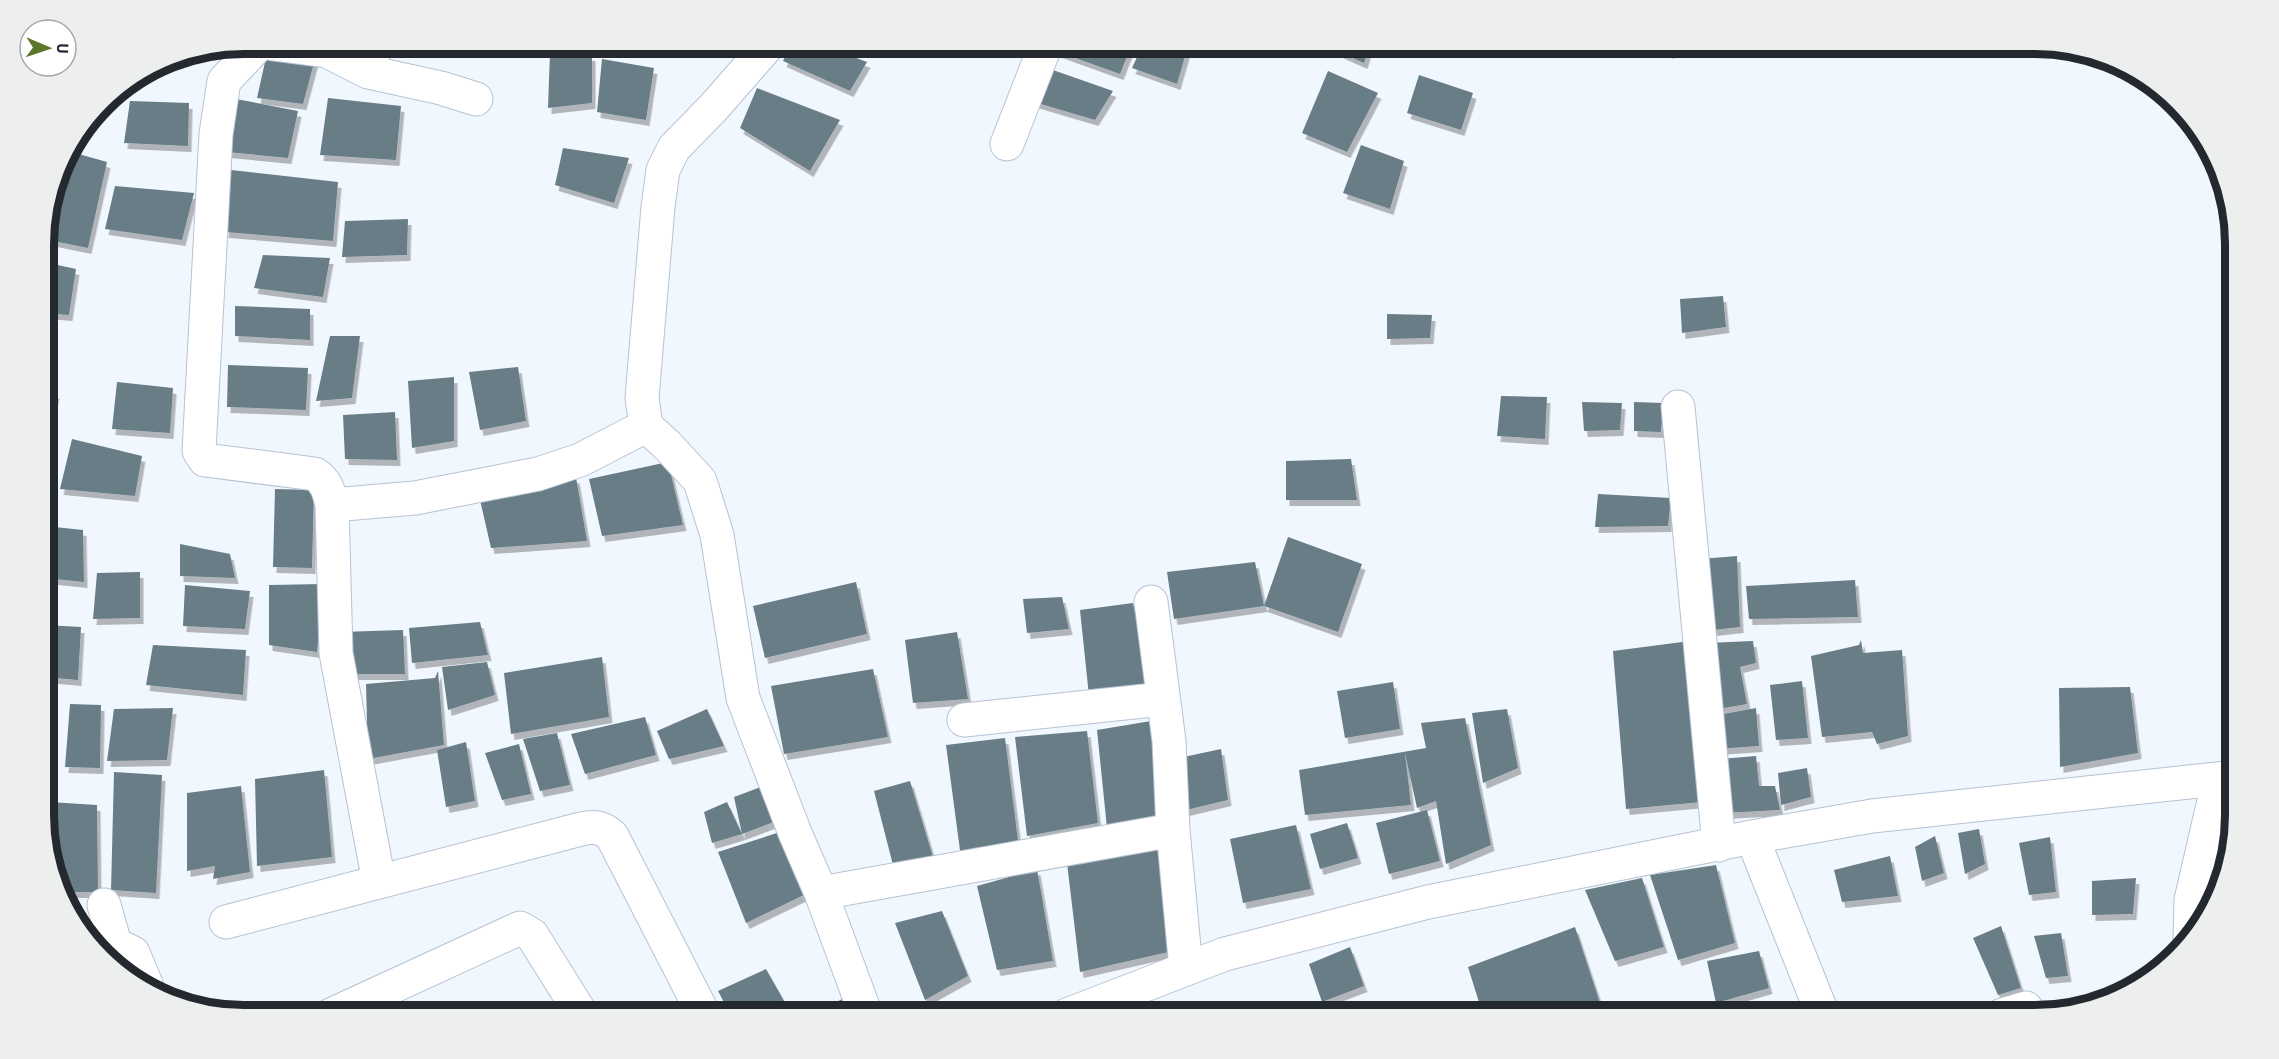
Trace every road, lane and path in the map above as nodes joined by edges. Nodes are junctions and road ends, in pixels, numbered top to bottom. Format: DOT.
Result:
graph roads {
  1 [pos="250,54"];
  2 [pos="346,54"];
  3 [pos="760,54"];
  4 [pos="1042,54"];
  5 [pos="372,58"];
  6 [pos="476,99"];
  7 [pos="1007,144"];
  8 [pos="1678,407"];
  9 [pos="646,426"];
  10 [pos="332,505"];
  11 [pos="1151,602"];
  12 [pos="1163,699"];
  13 [pos="964,720"];
  14 [pos="2225,778"];
  15 [pos="2225,785"];
  16 [pos="1173,830"];
  17 [pos="1752,837"];
  18 [pos="1719,845"];
  19 [pos="379,882"];
  20 [pos="821,893"];
  21 [pos="104,905"];
  22 [pos="226,922"];
  23 [pos="2190,924"];
  24 [pos="1186,969"];
  25 [pos="142,976"];
  26 [pos="355,1005"];
  27 [pos="576,1005"];
  28 [pos="699,1005"];
  29 [pos="862,1005"];
  30 [pos="1093,1005"];
  31 [pos="1819,1005"];
  1 -- 10 [label="street"];
  2 -- 5 [label="street"];
  3 -- 9 [label="street"];
  4 -- 7 [label="street"];
  5 -- 6 [label="street"];
  8 -- 18 [label="street"];
  9 -- 10 [label="street"];
  9 -- 20 [label="street"];
  10 -- 19 [label="street"];
  11 -- 12 [label="street"];
  12 -- 13 [label="street"];
  12 -- 16 [label="street"];
  14 -- 17 [label="street"];
  15 -- 23 [label="street"];
  16 -- 20 [label="street"];
  16 -- 24 [label="street"];
  17 -- 18 [label="street"];
  17 -- 31 [label="street"];
  18 -- 24 [label="street"];
  19 -- 22 [label="street"];
  19 -- 28 [label="street"];
  20 -- 29 [label="street"];
  21 -- 25 [label="street"];
  24 -- 30 [label="street"];
  26 -- 27 [label="street"];
}
